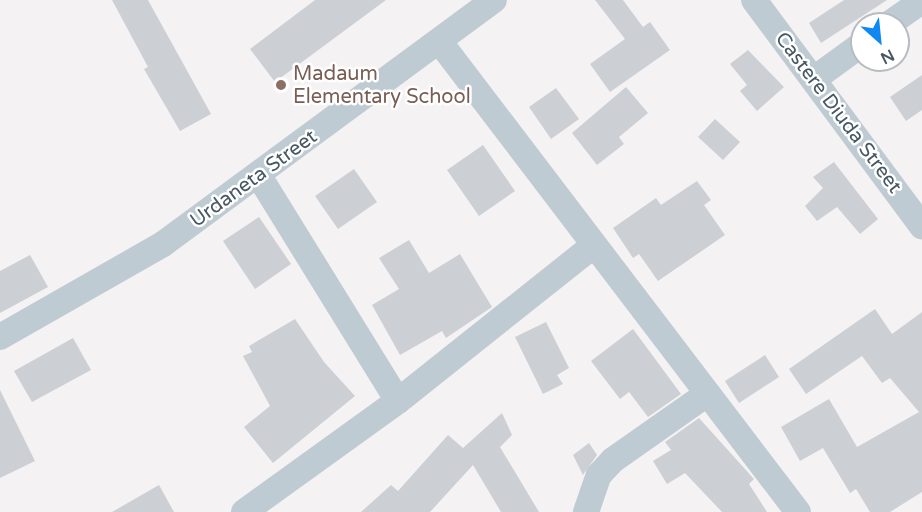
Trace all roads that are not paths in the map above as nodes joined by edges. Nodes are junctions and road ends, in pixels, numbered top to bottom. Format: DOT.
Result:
graph roads {
  1 [pos="494,0"];
  2 [pos="754,0"];
  3 [pos="922,0"];
  4 [pos="906,12"];
  5 [pos="439,41"];
  6 [pos="850,53"];
  7 [pos="813,79"];
  8 [pos="259,176"];
  9 [pos="922,226"];
  10 [pos="593,246"];
  11 [pos="0,337"];
  12 [pos="707,394"];
  13 [pos="399,400"];
  14 [pos="244,512"];
  15 [pos="586,512"];
  16 [pos="798,512"];
  1 -- 5 [label="street, Urdaneta Street"];
  2 -- 7 [label="street, Castere Diuda Street"];
  3 -- 4 [label="street"];
  5 -- 8 [label="street, Urdaneta Street"];
  5 -- 10 [label="street"];
  6 -- 7 [label="street"];
  7 -- 9 [label="street, Castere Diuda Street"];
  8 -- 11 [label="street, Urdaneta Street"];
  8 -- 13 [label="street"];
  10 -- 12 [label="street"];
  10 -- 13 [label="street"];
  12 -- 15 [label="street"];
  12 -- 16 [label="street"];
  13 -- 14 [label="street"];
}
